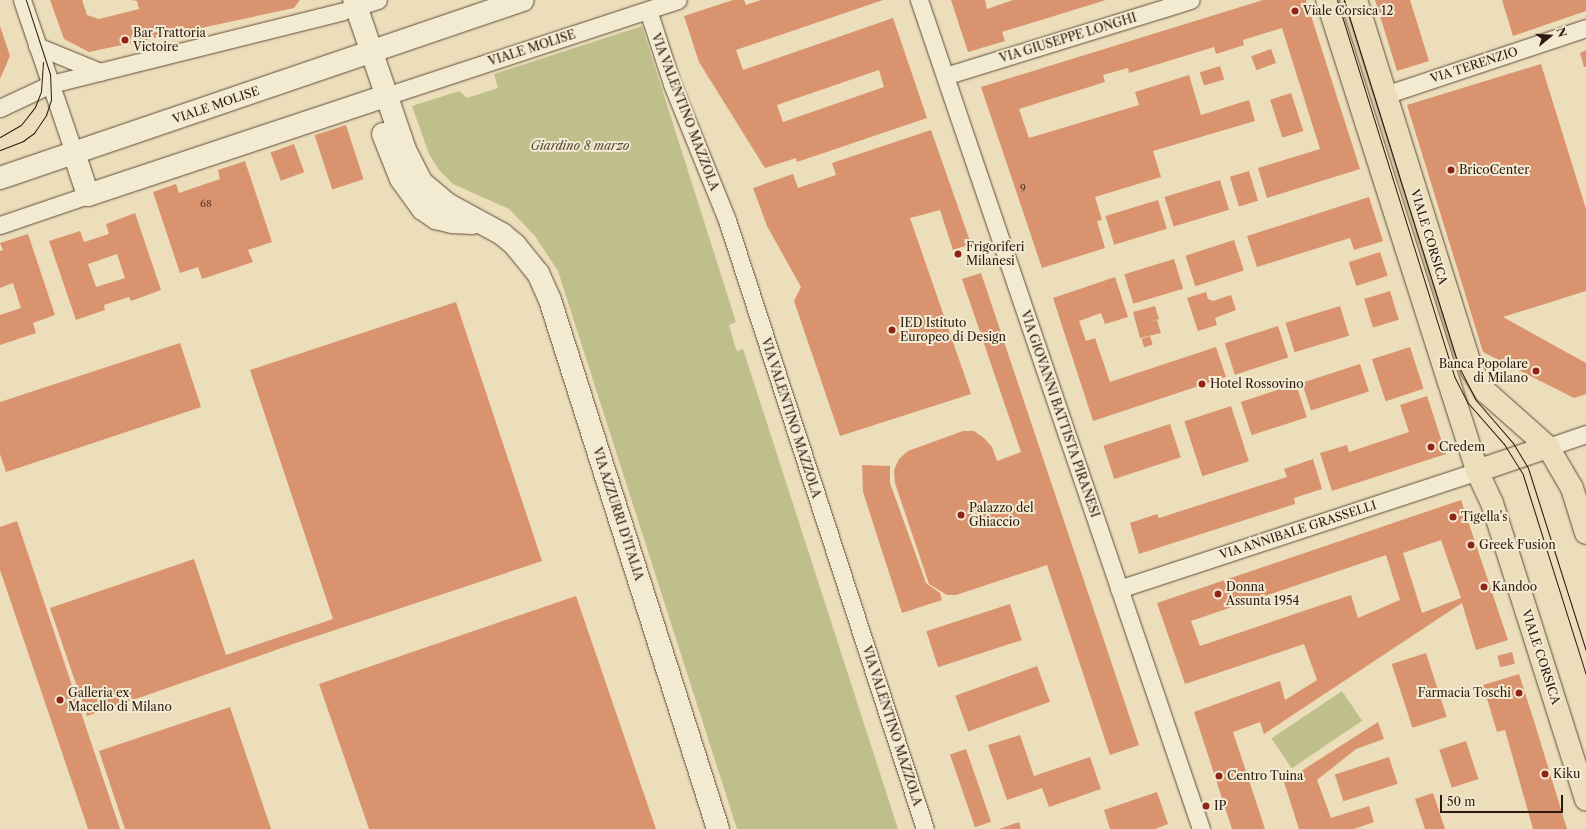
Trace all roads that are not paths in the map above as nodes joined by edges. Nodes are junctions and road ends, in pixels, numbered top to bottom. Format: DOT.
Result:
graph roads {
  1 [pos="22,0"];
  2 [pos="378,0"];
  3 [pos="523,0"];
  4 [pos="678,0"];
  5 [pos="919,0"];
  6 [pos="1190,0"];
  7 [pos="1327,0"];
  8 [pos="1356,0"];
  9 [pos="348,5"];
  10 [pos="648,10"];
  11 [pos="1586,28"];
  12 [pos="38,46"];
  13 [pos="364,54"];
  14 [pos="100,72"];
  15 [pos="945,76"];
  16 [pos="51,85"];
  17 [pos="1385,95"];
  18 [pos="379,98"];
  19 [pos="0,108"];
  20 [pos="74,153"];
  21 [pos="0,178"];
  22 [pos="88,196"];
  23 [pos="0,225"];
  24 [pos="1586,434"];
  25 [pos="1548,446"];
  26 [pos="1477,471"];
  27 [pos="1586,533"];
  28 [pos="1120,589"];
  29 [pos="1586,799"];
  30 [pos="718,829"];
  31 [pos="925,829"];
  32 [pos="1201,829"];
  1 -- 12 [label="street"];
  2 -- 9 [label="street"];
  3 -- 13 [label="street, VIALE MOLISE"];
  4 -- 10 [label="street, VIALE MOLISE"];
  5 -- 15 [label="street, VIA GIOVANNI BATTISTA PIRANESI"];
  6 -- 15 [label="street, VIA GIUSEPPE LONGHI"];
  7 -- 26 [label="main road, VIALE CORSICA"];
  8 -- 17 [label="main road, VIALE CORSICA"];
  9 -- 13 [label="street"];
  9 -- 14 [label="street"];
  10 -- 18 [label="street, VIALE MOLISE"];
  10 -- 31 [label="street, VIA VALENTINO MAZZOLA"];
  11 -- 17 [label="street, VIA TERENZIO"];
  12 -- 14 [label="street"];
  12 -- 16 [label="street"];
  13 -- 18 [label="street"];
  13 -- 20 [label="street, VIALE MOLISE"];
  14 -- 16 [label="street"];
  15 -- 28 [label="street, VIA GIOVANNI BATTISTA PIRANESI"];
  16 -- 19 [label="street"];
  16 -- 20 [label="street"];
  17 -- 25 [label="main road, VIALE CORSICA"];
  18 -- 22 [label="street, VIALE MOLISE"];
  18 -- 30 [label="street, VIA AZZURRI D'ITALIA"];
  20 -- 21 [label="street, VIALE MOLISE"];
  20 -- 22 [label="street"];
  22 -- 23 [label="street, VIALE MOLISE"];
  24 -- 25 [label="street"];
  25 -- 26 [label="main road"];
  25 -- 27 [label="main road, VIALE CORSICA"];
  26 -- 28 [label="street, VIA ANNIBALE GRASSELLI"];
  26 -- 29 [label="main road, VIALE CORSICA"];
  28 -- 32 [label="street, VIA GIOVANNI BATTISTA PIRANESI"];
}
